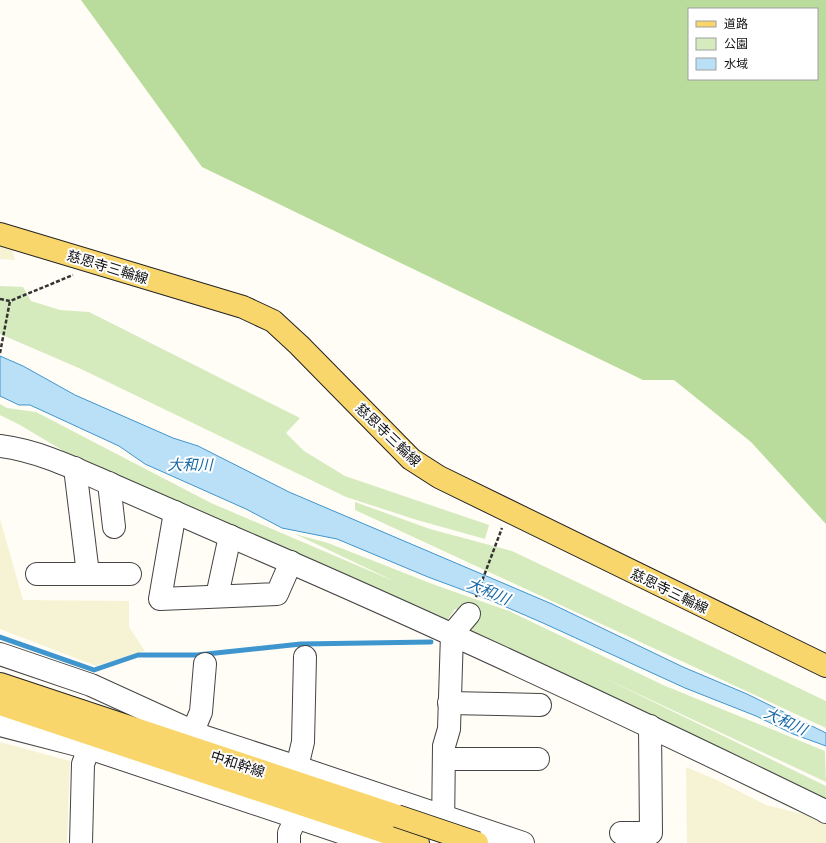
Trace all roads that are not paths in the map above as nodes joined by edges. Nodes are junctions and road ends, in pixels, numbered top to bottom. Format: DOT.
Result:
graph roads {
  1 [pos="0,234"];
  2 [pos="0,446"];
  3 [pos="75,468"];
  4 [pos="109,483"];
  5 [pos="175,512"];
  6 [pos="114,527"];
  7 [pos="230,536"];
  8 [pos="292,562"];
  9 [pos="37,574"];
  10 [pos="88,574"];
  11 [pos="130,574"];
  12 [pos="217,596"];
  13 [pos="469,614"];
  14 [pos="452,634"];
  15 [pos="0,654"];
  16 [pos="305,657"];
  17 [pos="205,664"];
  18 [pos="826,666"];
  19 [pos="0,667"];
  20 [pos="0,684"];
  21 [pos="0,704"];
  22 [pos="449,704"];
  23 [pos="540,705"];
  24 [pos="0,709"];
  25 [pos="44,718"];
  26 [pos="0,725"];
  27 [pos="650,726"];
  28 [pos="191,739"];
  29 [pos="89,748"];
  30 [pos="445,759"];
  31 [pos="538,759"];
  32 [pos="297,767"];
  33 [pos="826,812"];
  34 [pos="443,816"];
  35 [pos="296,818"];
  36 [pos="387,831"];
  37 [pos="621,833"];
  38 [pos="82,843"];
  39 [pos="289,843"];
  40 [pos="418,843"];
  41 [pos="443,843"];
  42 [pos="476,843"];
  43 [pos="523,843"];
  1 -- 18 [label="main road, 慈恩寺三輪線"];
  2 -- 3 [label="street"];
  3 -- 4 [label="street"];
  3 -- 10 [label="street"];
  4 -- 5 [label="street"];
  4 -- 6 [label="street"];
  5 -- 7 [label="street"];
  5 -- 12 [label="street"];
  7 -- 8 [label="street"];
  7 -- 12 [label="street"];
  8 -- 12 [label="street"];
  8 -- 14 [label="street"];
  9 -- 10 [label="street"];
  10 -- 11 [label="street"];
  13 -- 14 [label="street"];
  14 -- 22 [label="street"];
  14 -- 27 [label="street"];
  15 -- 28 [label="street"];
  16 -- 32 [label="street"];
  17 -- 28 [label="street"];
  19 -- 28 [label="street"];
  20 -- 28 [label="main road, 中和幹線"];
  21 -- 25 [label="main road, 中和幹線"];
  22 -- 23 [label="street"];
  22 -- 30 [label="street"];
  24 -- 25 [label="street"];
  25 -- 36 [label="main road, 中和幹線"];
  26 -- 29 [label="street"];
  27 -- 33 [label="street"];
  27 -- 37 [label="street"];
  28 -- 32 [label="street"];
  28 -- 36 [label="main road, 中和幹線"];
  29 -- 35 [label="street"];
  29 -- 38 [label="street"];
  30 -- 31 [label="street"];
  30 -- 34 [label="street"];
  32 -- 34 [label="street"];
  34 -- 41 [label="street"];
  34 -- 43 [label="street"];
  35 -- 36 [label="street"];
  35 -- 39 [label="street"];
  36 -- 40 [label="main road, 中和幹線"];
  36 -- 42 [label="main road, 中和幹線, bridge"];
}
